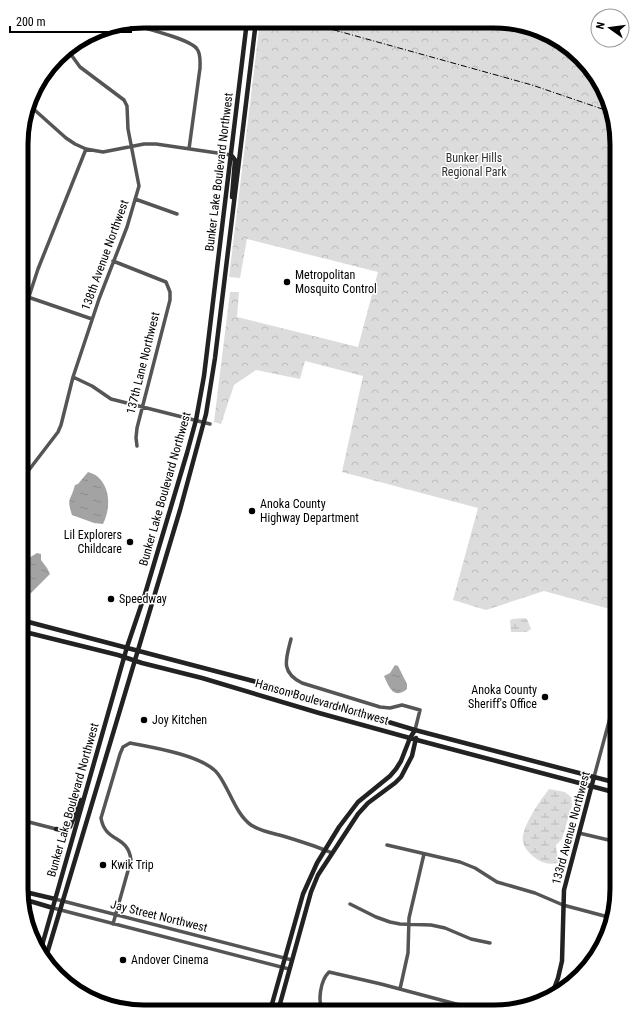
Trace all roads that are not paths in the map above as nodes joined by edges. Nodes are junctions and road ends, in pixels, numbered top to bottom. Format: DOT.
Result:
graph roads {
  1 [pos="143,28"];
  2 [pos="246,28"];
  3 [pos="255,28"];
  4 [pos="71,55"];
  5 [pos="33,109"];
  6 [pos="131,147"];
  7 [pos="189,149"];
  8 [pos="86,150"];
  9 [pos="231,155"];
  10 [pos="135,199"];
  11 [pos="177,214"];
  12 [pos="231,223"];
  13 [pos="113,262"];
  14 [pos="28,297"];
  15 [pos="92,318"];
  16 [pos="73,377"];
  17 [pos="142,407"];
  18 [pos="196,420"];
  19 [pos="204,422"];
  20 [pos="210,424"];
  21 [pos="137,446"];
  22 [pos="28,471"];
  23 [pos="28,622"];
  24 [pos="28,633"];
  25 [pos="291,639"];
  26 [pos="127,647"];
  27 [pos="138,650"];
  28 [pos="124,657"];
  29 [pos="134,661"];
  30 [pos="610,718"];
  31 [pos="415,730"];
  32 [pos="410,738"];
  33 [pos="417,740"];
  34 [pos="594,777"];
  35 [pos="610,781"];
  36 [pos="592,787"];
  37 [pos="86,790"];
  38 [pos="610,791"];
  39 [pos="28,822"];
  40 [pos="56,829"];
  41 [pos="579,833"];
  42 [pos="610,840"];
  43 [pos="387,845"];
  44 [pos="325,850"];
  45 [pos="332,853"];
  46 [pos="424,854"];
  47 [pos="28,893"];
  48 [pos="55,899"];
  49 [pos="29,901"];
  50 [pos="63,901"];
  51 [pos="350,904"];
  52 [pos="563,905"];
  53 [pos="52,908"];
  54 [pos="60,910"];
  55 [pos="115,915"];
  56 [pos="607,917"];
  57 [pos="113,924"];
  58 [pos="409,924"];
  59 [pos="42,944"];
  60 [pos="490,944"];
  61 [pos="47,952"];
  62 [pos="284,958"];
  63 [pos="292,960"];
  64 [pos="282,967"];
  65 [pos="289,969"];
  66 [pos="554,987"];
  67 [pos="400,989"];
  68 [pos="272,1005"];
  69 [pos="280,1005"];
  70 [pos="321,1005"];
  71 [pos="460,1005"];
  1 -- 7 [label="street"];
  2 -- 9 [label="main road, Bunker Lake Boulevard Northwest"];
  3 -- 12 [label="main road"];
  4 -- 6 [label="street, 138th Avenue Northwest"];
  5 -- 8 [label="street"];
  6 -- 7 [label="street"];
  6 -- 8 [label="street"];
  6 -- 10 [label="street, 138th Avenue Northwest"];
  7 -- 9 [label="street"];
  8 -- 14 [label="street"];
  9 -- 12 [label="main road"];
  9 -- 18 [label="main road, Bunker Lake Boulevard Northwest"];
  10 -- 11 [label="street"];
  10 -- 13 [label="street, 138th Avenue Northwest"];
  12 -- 19 [label="main road, Bunker Lake Boulevard Northwest"];
  13 -- 15 [label="street, 138th Avenue Northwest"];
  13 -- 17 [label="street, 137th Lane Northwest"];
  14 -- 15 [label="street"];
  15 -- 16 [label="street, 138th Avenue Northwest"];
  16 -- 17 [label="street"];
  16 -- 22 [label="street, 138th Avenue Northwest"];
  17 -- 18 [label="street"];
  17 -- 21 [label="street, 137th Lane Northwest"];
  18 -- 19 [label="street"];
  18 -- 26 [label="main road, Bunker Lake Boulevard Northwest"];
  19 -- 20 [label="street"];
  19 -- 27 [label="main road, Bunker Lake Boulevard Northwest"];
  23 -- 26 [label="main road, Hanson Boulevard Northwest"];
  24 -- 28 [label="main road, Hanson Boulevard Northwest"];
  25 -- 31 [label="street"];
  26 -- 27 [label="main road, Hanson Boulevard Northwest"];
  26 -- 28 [label="main road, Bunker Lake Boulevard Northwest"];
  27 -- 29 [label="main road, Bunker Lake Boulevard Northwest"];
  27 -- 31 [label="main road, Hanson Boulevard Northwest"];
  28 -- 29 [label="main road, Hanson Boulevard Northwest"];
  28 -- 37 [label="main road, Bunker Lake Boulevard Northwest"];
  29 -- 32 [label="main road, Hanson Boulevard Northwest"];
  29 -- 50 [label="main road, Bunker Lake Boulevard Northwest"];
  30 -- 34 [label="street, 133rd Avenue Northwest"];
  31 -- 32 [label="main road"];
  31 -- 33 [label="main road"];
  31 -- 34 [label="main road, Hanson Boulevard Northwest"];
  32 -- 33 [label="main road, Hanson Boulevard Northwest"];
  32 -- 44 [label="main road"];
  33 -- 36 [label="main road, Hanson Boulevard Northwest"];
  33 -- 45 [label="main road"];
  34 -- 35 [label="main road, Hanson Boulevard Northwest"];
  34 -- 36 [label="main road, 133rd Avenue Northwest"];
  36 -- 38 [label="main road, Hanson Boulevard Northwest"];
  36 -- 41 [label="main road, 133rd Avenue Northwest"];
  37 -- 40 [label="main road"];
  37 -- 48 [label="main road, Bunker Lake Boulevard Northwest"];
  39 -- 40 [label="street"];
  41 -- 42 [label="street"];
  41 -- 52 [label="main road, 133rd Avenue Northwest"];
  43 -- 46 [label="street"];
  44 -- 45 [label="street"];
  44 -- 55 [label="street"];
  44 -- 62 [label="main road"];
  45 -- 63 [label="main road"];
  46 -- 52 [label="street"];
  46 -- 58 [label="street"];
  47 -- 48 [label="main road, Jay Street Northwest"];
  48 -- 50 [label="street, Jay Street Northwest"];
  48 -- 53 [label="main road, Bunker Lake Boulevard Northwest"];
  49 -- 53 [label="main road, Jay Street Northwest"];
  50 -- 54 [label="main road, Bunker Lake Boulevard Northwest"];
  50 -- 55 [label="street, Jay Street Northwest"];
  51 -- 58 [label="street"];
  52 -- 56 [label="street"];
  52 -- 66 [label="main road, 133rd Avenue Northwest"];
  53 -- 54 [label="street, Jay Street Northwest"];
  53 -- 59 [label="main road, Bunker Lake Boulevard Northwest"];
  54 -- 57 [label="street, Jay Street Northwest"];
  54 -- 61 [label="main road, Bunker Lake Boulevard Northwest"];
  55 -- 57 [label="street"];
  55 -- 62 [label="street, Jay Street Northwest"];
  57 -- 64 [label="street, Jay Street Northwest"];
  58 -- 60 [label="street"];
  58 -- 67 [label="street"];
  62 -- 63 [label="street, Jay Street Northwest"];
  62 -- 64 [label="main road"];
  63 -- 65 [label="main road"];
  64 -- 65 [label="street, Jay Street Northwest"];
  64 -- 68 [label="main road"];
  65 -- 69 [label="main road"];
  67 -- 70 [label="street"];
  67 -- 71 [label="street"];
}
